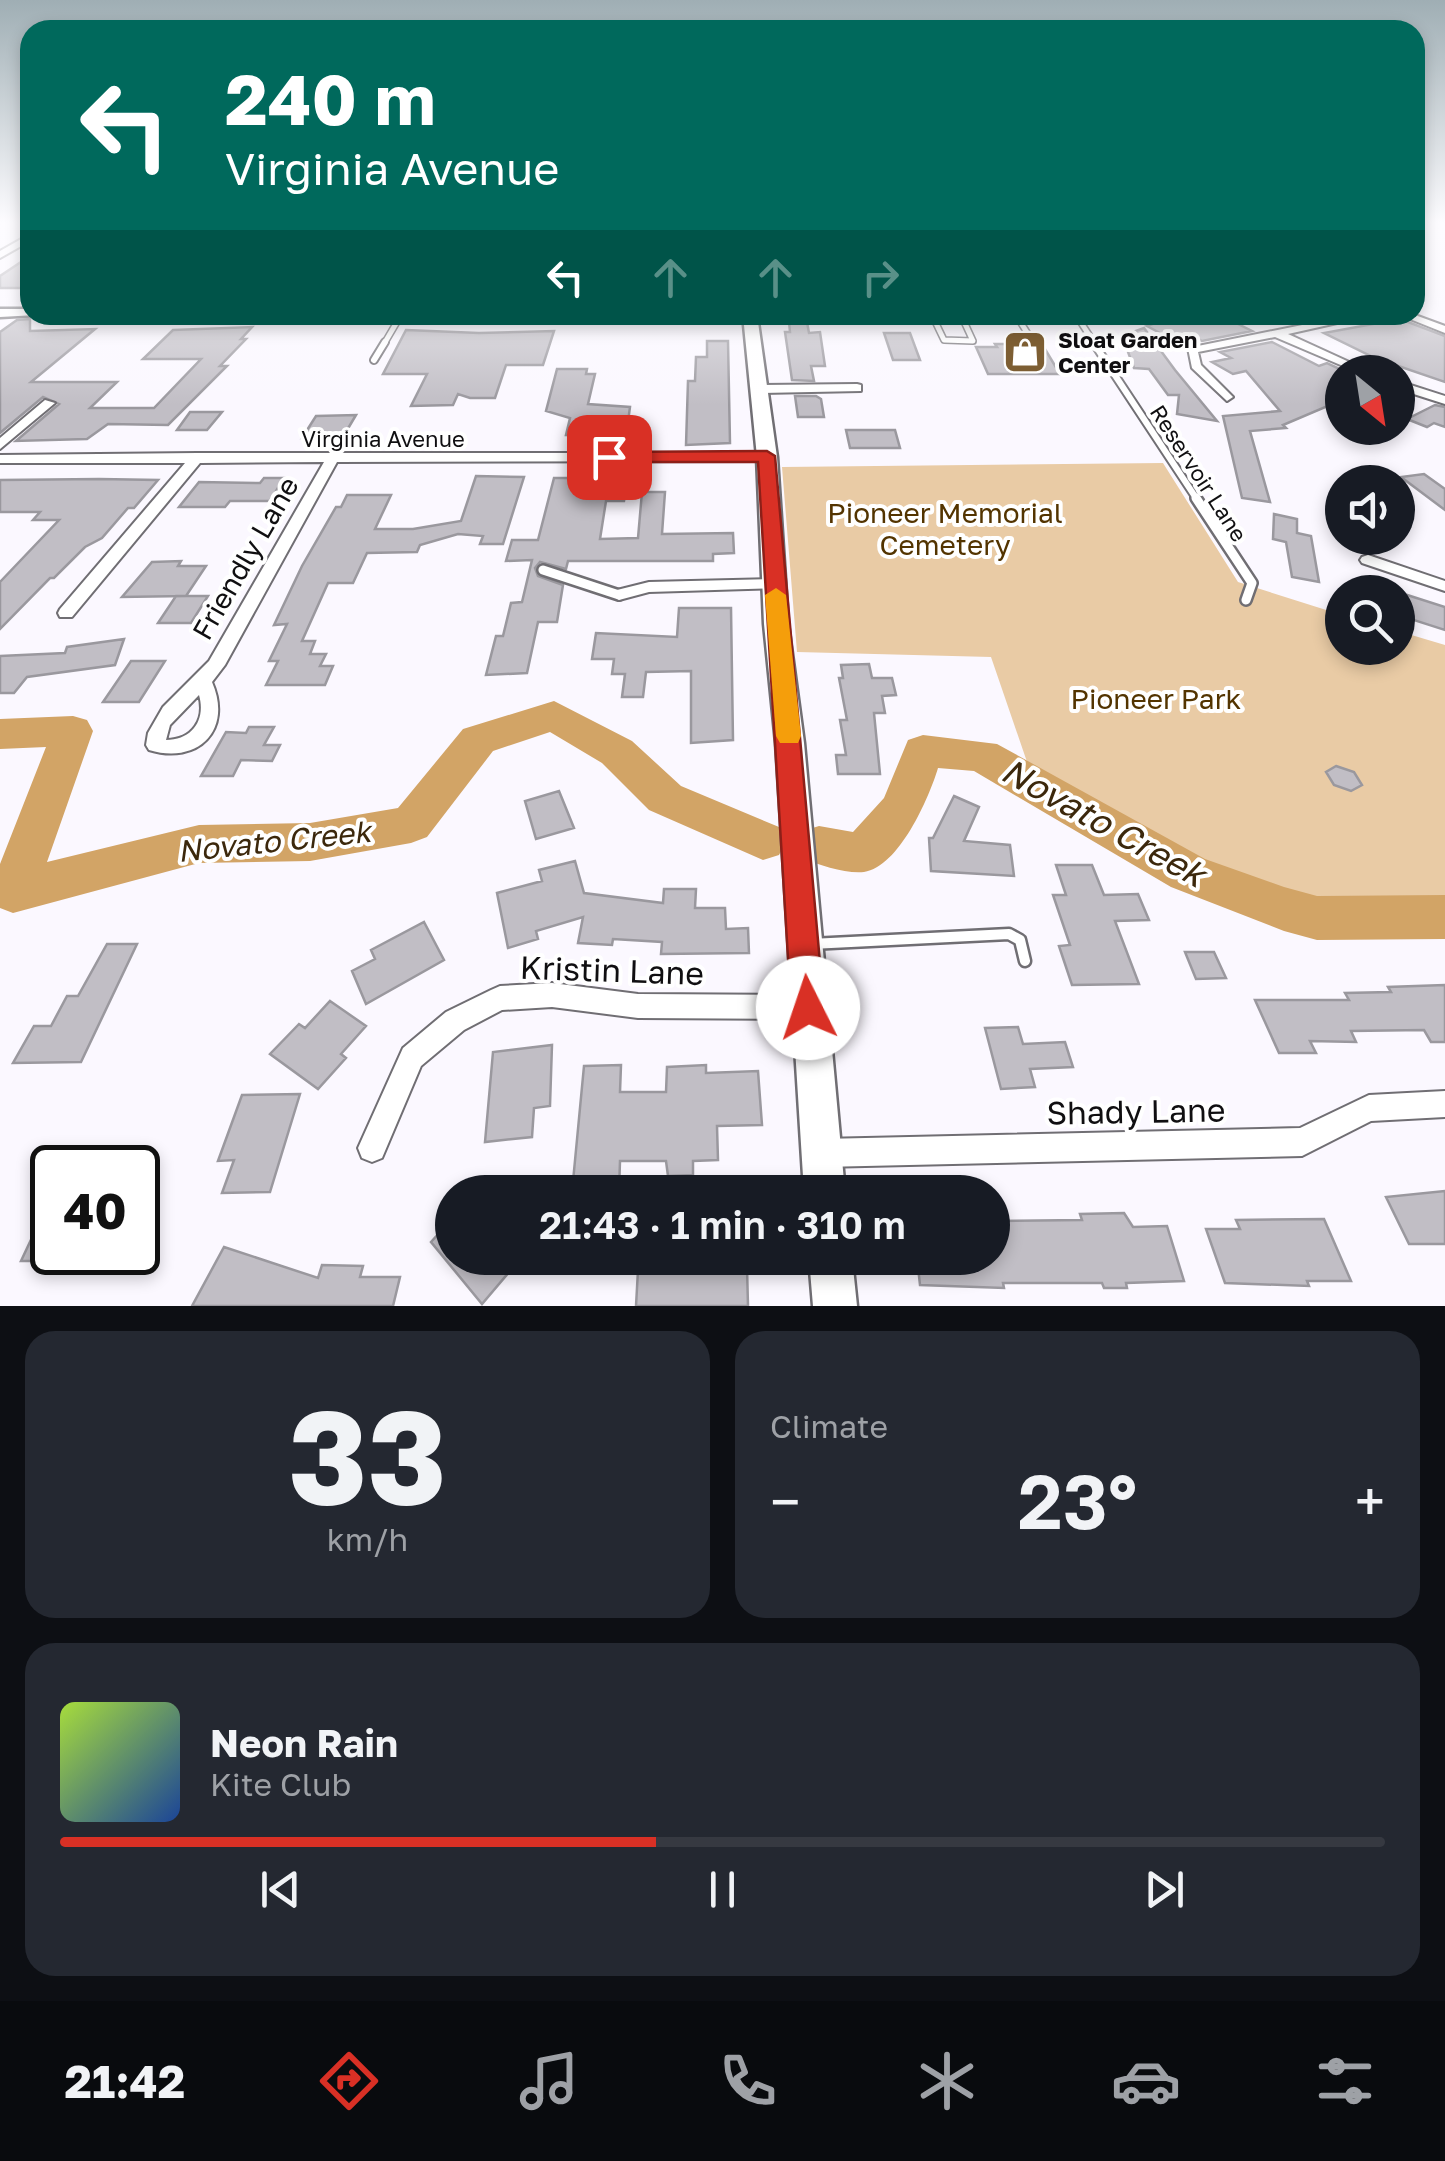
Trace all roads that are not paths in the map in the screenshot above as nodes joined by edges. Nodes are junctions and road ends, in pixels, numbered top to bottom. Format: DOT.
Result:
graph roads {
  1 [pos="396,325"];
  2 [pos="751,325"];
  3 [pos="937,325"];
  4 [pos="965,325"];
  5 [pos="1022,325"];
  6 [pos="1083,325"];
  7 [pos="1317,325"];
  8 [pos="1276,333"];
  9 [pos="1028,334"];
  10 [pos="1327,355"];
  11 [pos="374,360"];
  12 [pos="857,388"];
  13 [pos="760,389"];
  14 [pos="1415,390"];
  15 [pos="1226,397"];
  16 [pos="1445,400"];
  17 [pos="49,403"];
  18 [pos="0,446"];
  19 [pos="767,456"];
  20 [pos="197,457"];
  21 [pos="333,458"];
  22 [pos="0,459"];
  23 [pos="1368,560"];
  24 [pos="543,570"];
  25 [pos="776,584"];
  26 [pos="1445,586"];
  27 [pos="619,595"];
  28 [pos="1246,600"];
  29 [pos="66,613"];
  30 [pos="204,684"];
  31 [pos="803,945"];
  32 [pos="1025,961"];
  33 [pos="808,1008"];
  34 [pos="1445,1104"];
  35 [pos="372,1148"];
  36 [pos="821,1153"];
  37 [pos="823,1175"];
  38 [pos="832,1275"];
  39 [pos="835,1306"];
  1 -- 11 [label="lane"];
  2 -- 13 [label="street"];
  3 -- 4 [label="lane"];
  5 -- 9 [label="lane"];
  6 -- 28 [label="lane, Reservoir Lane"];
  7 -- 8 [label="street"];
  8 -- 10 [label="street"];
  8 -- 15 [label="street"];
  12 -- 13 [label="street"];
  13 -- 19 [label="street"];
  14 -- 16 [label="street"];
  17 -- 18 [label="street"];
  19 -- 21 [label="street, Virginia Avenue"];
  19 -- 25 [label="street"];
  20 -- 21 [label="street, Virginia Avenue"];
  20 -- 22 [label="street, Virginia Avenue"];
  20 -- 29 [label="street"];
  21 -- 30 [label="street, Friendly Lane"];
  23 -- 26 [label="street"];
  24 -- 27 [label="lane"];
  25 -- 27 [label="street"];
  25 -- 31 [label="street"];
  31 -- 32 [label="lane"];
  31 -- 33 [label="street"];
  33 -- 35 [label="street, Kristin Lane"];
  33 -- 36 [label="street"];
  34 -- 36 [label="street, Shady Lane"];
  36 -- 37 [label="street"];
  38 -- 39 [label="street"];
}
